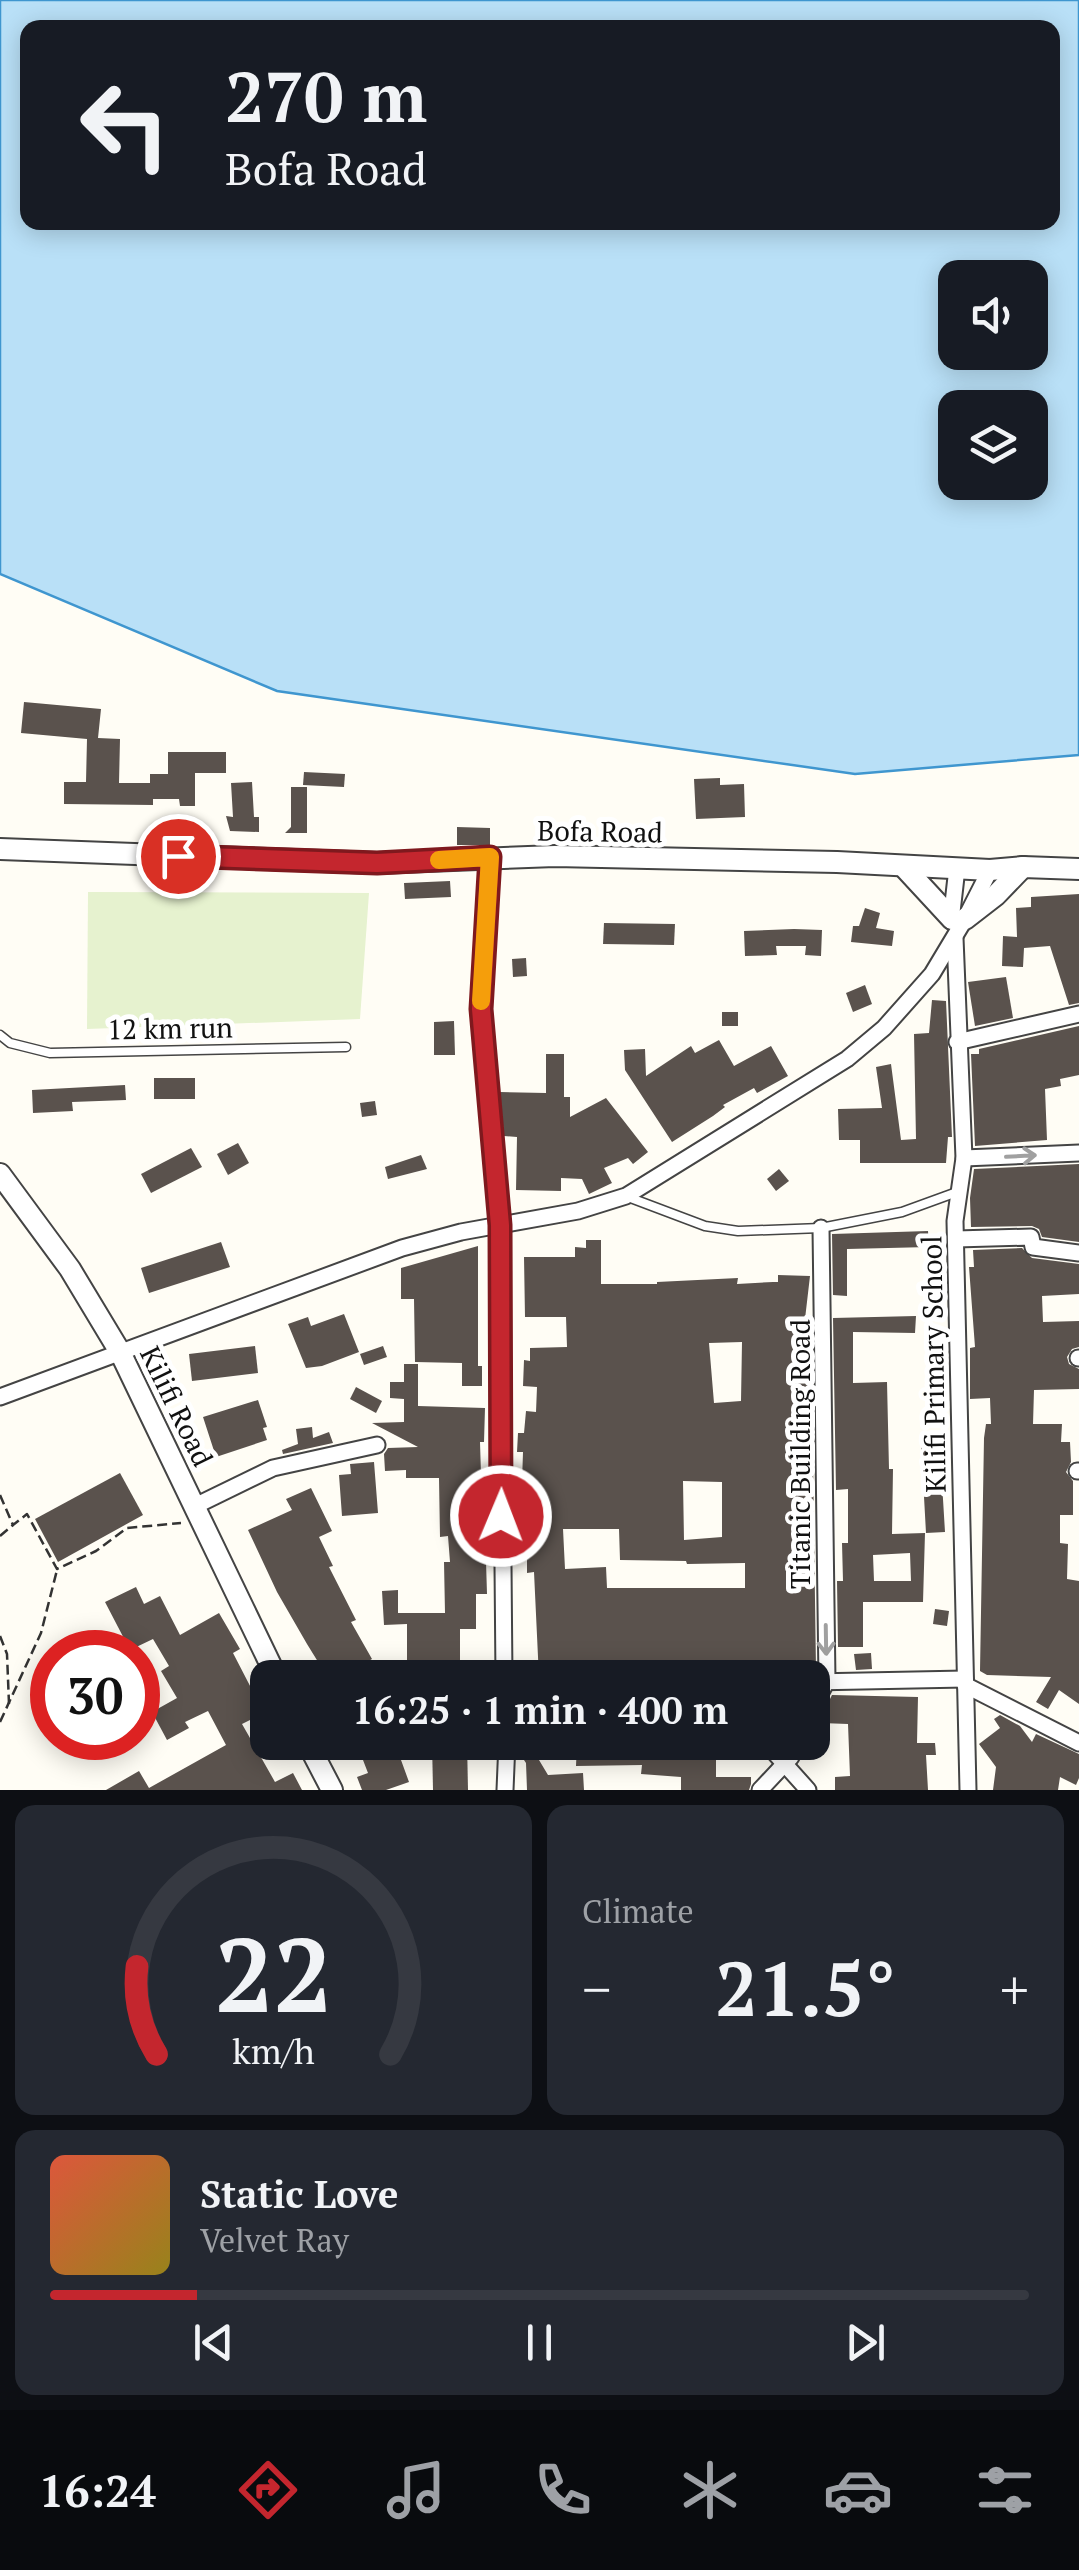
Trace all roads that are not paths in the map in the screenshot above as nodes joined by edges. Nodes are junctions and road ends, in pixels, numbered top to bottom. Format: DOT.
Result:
graph roads {
  1 [pos="0,848"];
  2 [pos="490,857"];
  3 [pos="903,866"];
  4 [pos="1023,867"];
  5 [pos="956,868"];
  6 [pos="1079,869"];
  7 [pos="990,870"];
  8 [pos="955,932"];
  9 [pos="1079,1014"];
  10 [pos="0,1035"];
  11 [pos="958,1042"];
  12 [pos="346,1047"];
  13 [pos="1079,1152"];
  14 [pos="964,1158"];
  15 [pos="0,1174"];
  16 [pos="958,1192"];
  17 [pos="626,1196"];
  18 [pos="500,1225"];
  19 [pos="821,1228"];
  20 [pos="956,1239"];
  21 [pos="1079,1253"];
  22 [pos="120,1352"];
  23 [pos="0,1397"];
  24 [pos="377,1445"];
  25 [pos="199,1514"];
  26 [pos="268,1660"];
  27 [pos="504,1660"];
  28 [pos="820,1660"];
  29 [pos="830,1681"];
  30 [pos="966,1682"];
  31 [pos="1079,1744"];
  32 [pos="317,1760"];
  33 [pos="506,1760"];
  34 [pos="779,1760"];
  35 [pos="788,1760"];
  36 [pos="784,1766"];
  37 [pos="332,1790"];
  38 [pos="505,1790"];
  39 [pos="760,1790"];
  40 [pos="808,1790"];
  41 [pos="968,1790"];
  1 -- 2 [label="street, Bofa Road"];
  2 -- 3 [label="street, Bofa Road"];
  2 -- 18 [label="street"];
  3 -- 5 [label="street, Bofa Road"];
  3 -- 8 [label="street"];
  4 -- 6 [label="street, Bofa Road"];
  4 -- 7 [label="street, Bofa Road"];
  4 -- 8 [label="street"];
  5 -- 7 [label="street, Bofa Road"];
  5 -- 8 [label="street, Kilifi Primary School"];
  7 -- 8 [label="street"];
  8 -- 11 [label="street, Kilifi Primary School"];
  8 -- 17 [label="street"];
  9 -- 11 [label="street"];
  10 -- 12 [label="lane, 12 km run"];
  11 -- 14 [label="street, Kilifi Primary School"];
  14 -- 13 [label="street, one-way"];
  14 -- 16 [label="street, Kilifi Primary School"];
  15 -- 22 [label="street, Kilifi Road"];
  16 -- 19 [label="lane"];
  16 -- 20 [label="street, Kilifi Primary School"];
  17 -- 18 [label="street"];
  17 -- 19 [label="lane"];
  18 -- 22 [label="street"];
  18 -- 27 [label="street"];
  19 -- 28 [label="street, Titanic Building Road, one-way"];
  20 -- 21 [label="street"];
  20 -- 30 [label="street, Kilifi Primary School"];
  22 -- 23 [label="street"];
  22 -- 25 [label="street, Kilifi Road"];
  24 -- 25 [label="street"];
  25 -- 26 [label="street, Kilifi Road"];
  29 -- 30 [label="street"];
  30 -- 31 [label="street"];
  30 -- 41 [label="street, Kilifi Primary School"];
  32 -- 37 [label="street"];
  33 -- 38 [label="street"];
  34 -- 36 [label="street"];
  35 -- 36 [label="street"];
  36 -- 39 [label="street"];
  36 -- 40 [label="street"];
}
